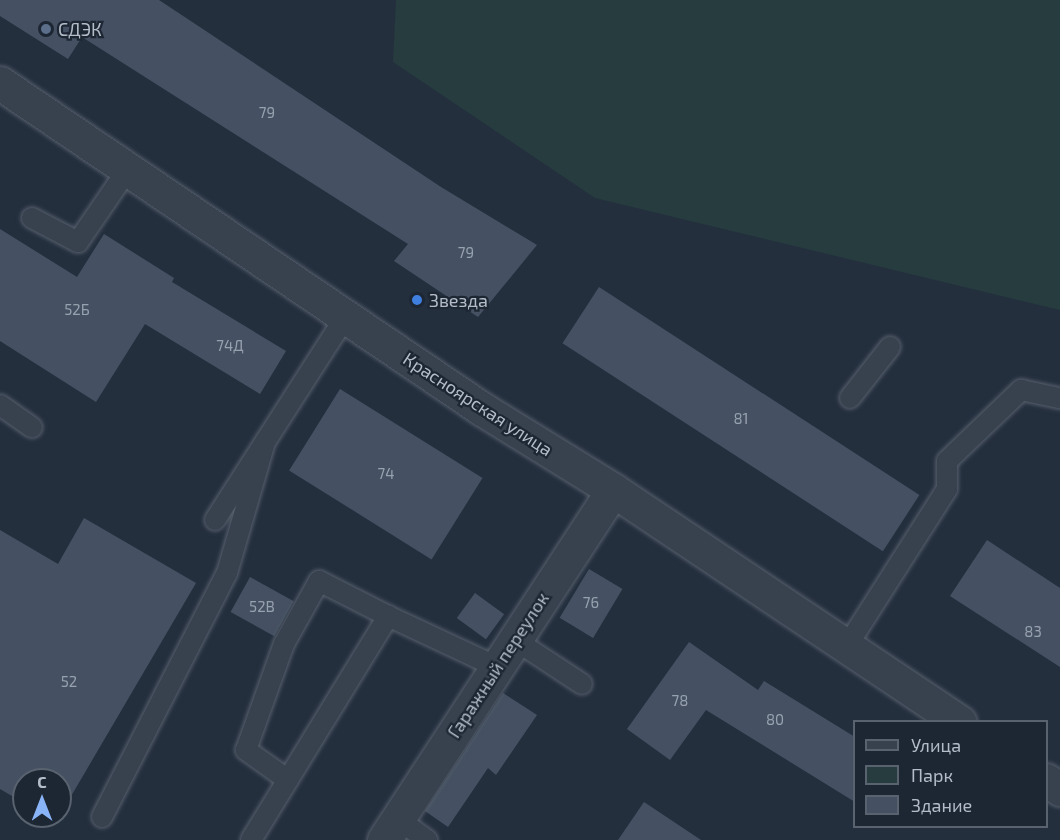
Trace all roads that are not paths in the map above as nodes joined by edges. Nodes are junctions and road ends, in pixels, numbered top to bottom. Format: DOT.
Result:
graph roads {
  1 [pos="0,83"];
  2 [pos="128,169"];
  3 [pos="32,218"];
  4 [pos="346,316"];
  5 [pos="890,347"];
  6 [pos="850,398"];
  7 [pos="1060,398"];
  8 [pos="0,405"];
  9 [pos="32,427"];
  10 [pos="265,442"];
  11 [pos="613,490"];
  12 [pos="215,520"];
  13 [pos="388,616"];
  14 [pos="515,640"];
  15 [pos="847,646"];
  16 [pos="497,667"];
  17 [pos="582,684"];
  18 [pos="956,720"];
  19 [pos="288,780"];
  20 [pos="102,817"];
  21 [pos="391,830"];
  22 [pos="251,840"];
  23 [pos="427,840"];
  1 -- 2 [label="street, Красноярская улица"];
  2 -- 3 [label="lane"];
  2 -- 4 [label="street, Красноярская улица"];
  4 -- 10 [label="lane"];
  4 -- 11 [label="street, Красноярская улица"];
  5 -- 6 [label="lane"];
  7 -- 15 [label="lane"];
  8 -- 9 [label="lane"];
  10 -- 12 [label="lane"];
  10 -- 20 [label="lane"];
  11 -- 14 [label="street, Гаражный переулок"];
  11 -- 15 [label="street, Красноярская улица"];
  13 -- 16 [label="lane"];
  13 -- 19 [label="lane"];
  13 -- 19 [label="lane"];
  14 -- 16 [label="street, Гаражный переулок"];
  14 -- 17 [label="lane"];
  15 -- 18 [label="street, Красноярская улица"];
  16 -- 21 [label="street, Гаражный переулок"];
  19 -- 22 [label="lane"];
  21 -- 23 [label="lane"];
}
